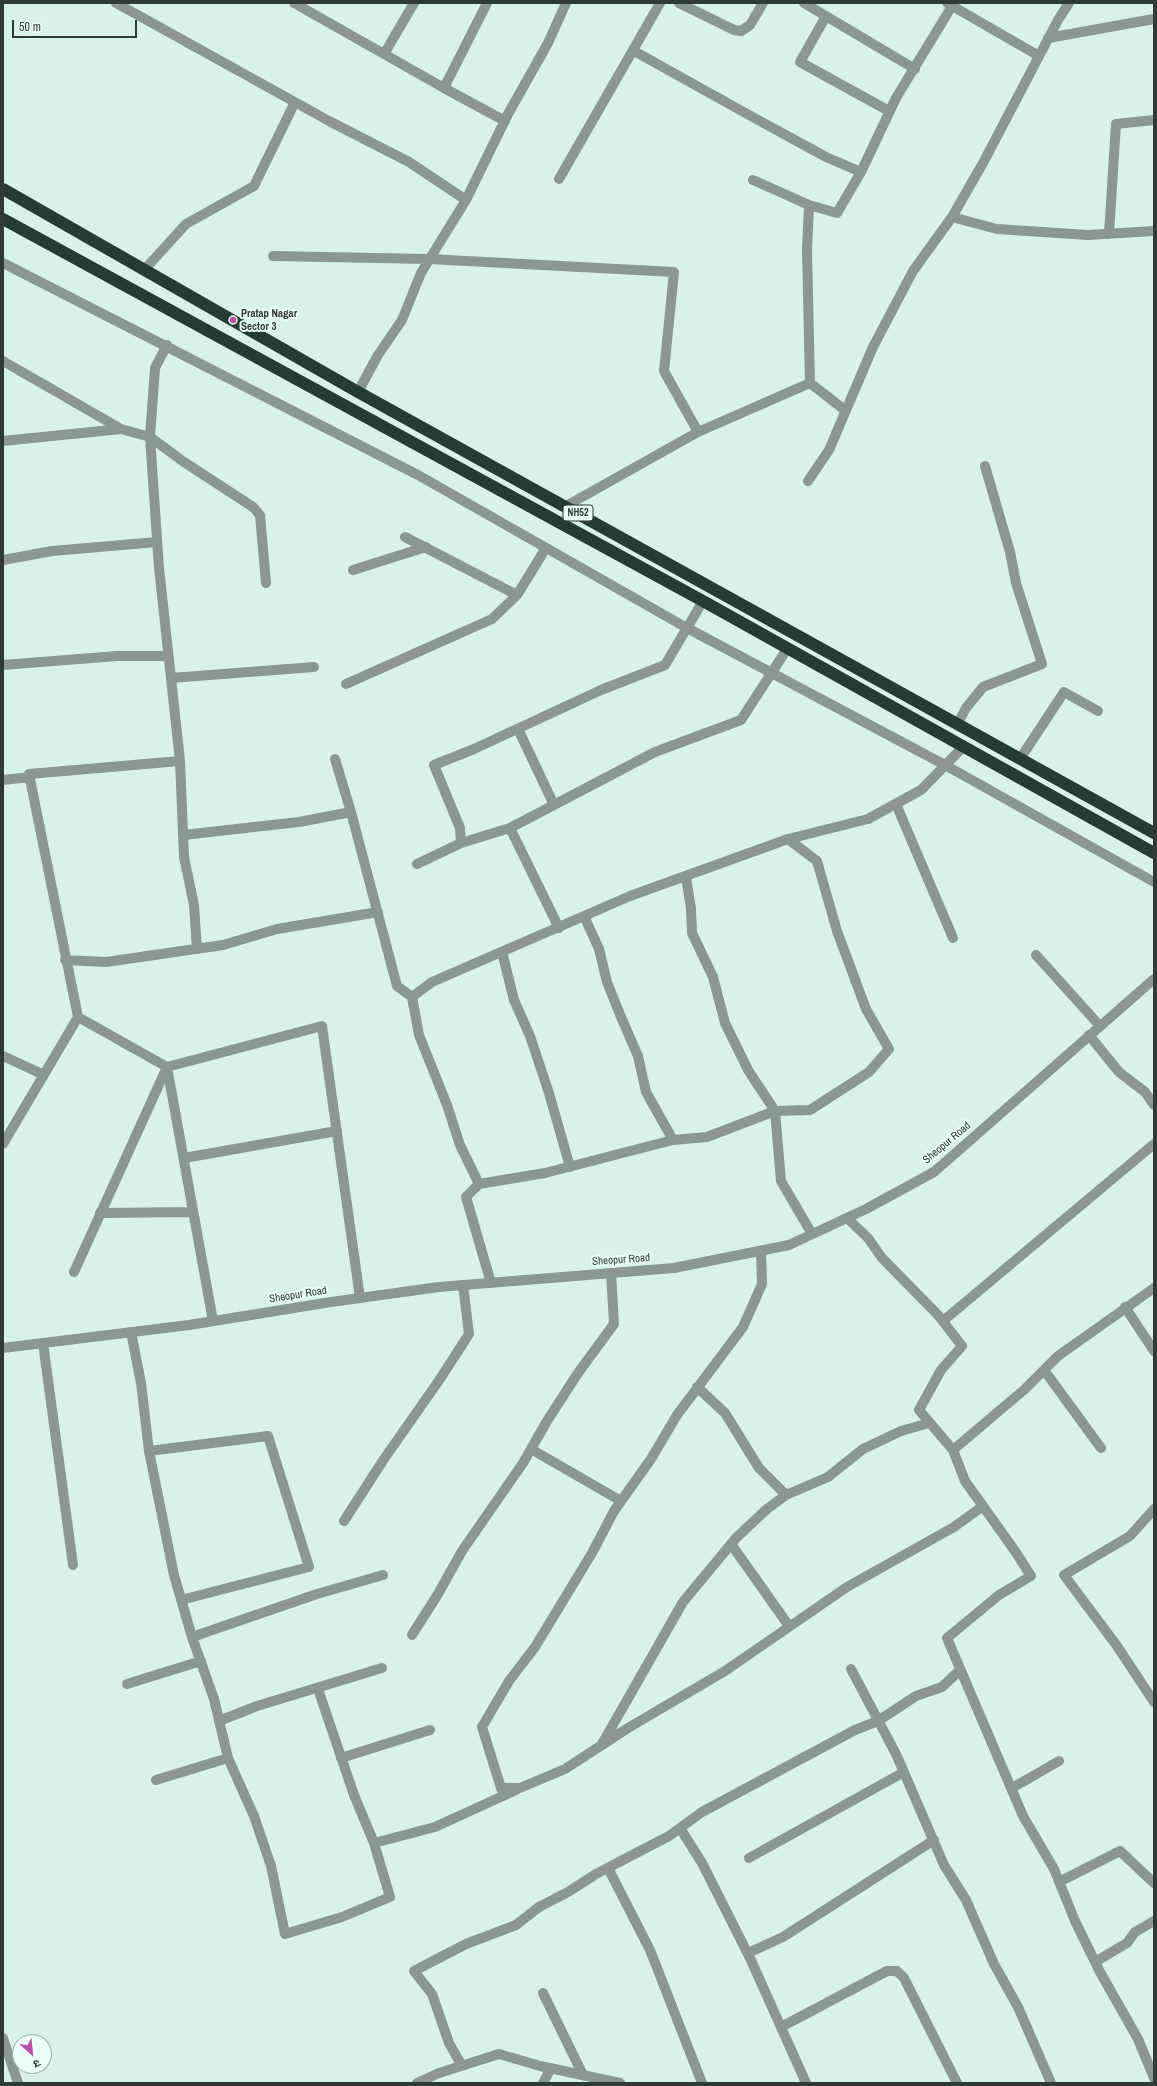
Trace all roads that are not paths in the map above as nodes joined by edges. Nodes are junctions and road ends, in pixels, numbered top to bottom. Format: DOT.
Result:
graph roads {
  1 [pos="116,3"];
  2 [pos="294,3"];
  3 [pos="414,3"];
  4 [pos="487,3"];
  5 [pos="566,3"];
  6 [pos="660,3"];
  7 [pos="679,3"];
  8 [pos="763,3"];
  9 [pos="804,3"];
  10 [pos="1069,3"];
  11 [pos="950,4"];
  12 [pos="826,16"];
  13 [pos="1154,19"];
  14 [pos="1048,38"];
  15 [pos="634,51"];
  16 [pos="384,54"];
  17 [pos="1039,56"];
  18 [pos="915,68"];
  19 [pos="444,88"];
  20 [pos="295,102"];
  21 [pos="889,111"];
  22 [pos="1154,120"];
  23 [pos="505,121"];
  24 [pos="861,172"];
  25 [pos="559,179"];
  26 [pos="753,180"];
  27 [pos="3,189"];
  28 [pos="466,200"];
  29 [pos="809,205"];
  30 [pos="952,217"];
  31 [pos="3,218"];
  32 [pos="1154,231"];
  33 [pos="1109,234"];
  34 [pos="273,256"];
  35 [pos="429,259"];
  36 [pos="3,263"];
  37 [pos="145,269"];
  38 [pos="167,345"];
  39 [pos="3,361"];
  40 [pos="810,383"];
  41 [pos="358,392"];
  42 [pos="846,411"];
  43 [pos="122,429"];
  44 [pos="698,432"];
  45 [pos="150,437"];
  46 [pos="3,441"];
  47 [pos="985,466"];
  48 [pos="808,482"];
  49 [pos="566,506"];
  50 [pos="405,537"];
  51 [pos="157,542"];
  52 [pos="426,548"];
  53 [pos="546,548"];
  54 [pos="3,560"];
  55 [pos="353,570"];
  56 [pos="266,583"];
  57 [pos="517,595"];
  58 [pos="703,601"];
  59 [pos="687,628"];
  60 [pos="787,648"];
  61 [pos="168,656"];
  62 [pos="3,665"];
  63 [pos="314,667"];
  64 [pos="772,673"];
  65 [pos="171,678"];
  66 [pos="346,684"];
  67 [pos="1098,711"];
  68 [pos="957,724"];
  69 [pos="518,728"];
  70 [pos="963,747"];
  71 [pos="335,759"];
  72 [pos="1020,759"];
  73 [pos="180,761"];
  74 [pos="945,765"];
  75 [pos="30,777"];
  76 [pos="3,780"];
  77 [pos="896,804"];
  78 [pos="554,805"];
  79 [pos="351,812"];
  80 [pos="510,828"];
  81 [pos="1154,833"];
  82 [pos="183,835"];
  83 [pos="788,838"];
  84 [pos="461,843"];
  85 [pos="1154,853"];
  86 [pos="417,864"];
  87 [pos="686,877"];
  88 [pos="1154,882"];
  89 [pos="378,912"];
  90 [pos="584,916"];
  91 [pos="559,928"];
  92 [pos="953,938"];
  93 [pos="197,949"];
  94 [pos="502,952"];
  95 [pos="1036,955"];
  96 [pos="65,960"];
  97 [pos="1154,979"];
  98 [pos="412,996"];
  99 [pos="78,1017"];
  100 [pos="1100,1026"];
  101 [pos="1090,1035"];
  102 [pos="3,1056"];
  103 [pos="167,1067"];
  104 [pos="44,1075"];
  105 [pos="1154,1105"];
  106 [pos="775,1111"];
  107 [pos="337,1131"];
  108 [pos="674,1140"];
  109 [pos="3,1144"];
  110 [pos="1154,1144"];
  111 [pos="184,1158"];
  112 [pos="570,1167"];
  113 [pos="478,1184"];
  114 [pos="193,1212"];
  115 [pos="100,1213"];
  116 [pos="847,1218"];
  117 [pos="812,1234"];
  118 [pos="761,1251"];
  119 [pos="74,1272"];
  120 [pos="611,1273"];
  121 [pos="491,1283"];
  122 [pos="463,1285"];
  123 [pos="1154,1288"];
  124 [pos="360,1298"];
  125 [pos="1125,1307"];
  126 [pos="212,1321"];
  127 [pos="943,1321"];
  128 [pos="131,1332"];
  129 [pos="43,1343"];
  130 [pos="3,1348"];
  131 [pos="1154,1351"];
  132 [pos="1044,1370"];
  133 [pos="697,1387"];
  134 [pos="929,1422"];
  135 [pos="1101,1448"];
  136 [pos="531,1449"];
  137 [pos="953,1450"];
  138 [pos="150,1451"];
  139 [pos="786,1495"];
  140 [pos="621,1501"];
  141 [pos="983,1506"];
  142 [pos="1154,1509"];
  143 [pos="344,1521"];
  144 [pos="731,1544"];
  145 [pos="73,1565"];
  146 [pos="383,1575"];
  147 [pos="181,1600"];
  148 [pos="789,1626"];
  149 [pos="412,1635"];
  150 [pos="192,1637"];
  151 [pos="201,1661"];
  152 [pos="382,1668"];
  153 [pos="851,1669"];
  154 [pos="960,1670"];
  155 [pos="127,1684"];
  156 [pos="318,1689"];
  157 [pos="1154,1702"];
  158 [pos="219,1721"];
  159 [pos="878,1721"];
  160 [pos="430,1730"];
  161 [pos="601,1746"];
  162 [pos="228,1758"];
  163 [pos="341,1758"];
  164 [pos="1059,1762"];
  165 [pos="904,1772"];
  166 [pos="156,1780"];
  167 [pos="520,1788"];
  168 [pos="1012,1788"];
  169 [pos="680,1828"];
  170 [pos="934,1840"];
  171 [pos="374,1843"];
  172 [pos="749,1858"];
  173 [pos="608,1868"];
  174 [pos="1059,1882"];
  175 [pos="1154,1883"];
  176 [pos="1154,1921"];
  177 [pos="748,1953"];
  178 [pos="1095,1962"];
  179 [pos="543,1993"];
  180 [pos="780,2027"];
  181 [pos="3,2038"];
  182 [pos="462,2066"];
  183 [pos="551,2068"];
  184 [pos="583,2075"];
  185 [pos="1154,2078"];
  186 [pos="422,2082"];
  187 [pos="18,2083"];
  188 [pos="543,2083"];
  189 [pos="620,2083"];
  190 [pos="702,2083"];
  191 [pos="806,2083"];
  192 [pos="957,2083"];
  193 [pos="1051,2083"];
  1 -- 20 [label="street"];
  2 -- 16 [label="street"];
  3 -- 16 [label="street"];
  4 -- 19 [label="street"];
  5 -- 23 [label="street"];
  6 -- 15 [label="street"];
  7 -- 8 [label="street"];
  9 -- 12 [label="street"];
  10 -- 14 [label="street"];
  11 -- 17 [label="street"];
  11 -- 18 [label="street"];
  12 -- 18 [label="street"];
  12 -- 21 [label="street"];
  13 -- 14 [label="street"];
  14 -- 17 [label="street"];
  15 -- 24 [label="street"];
  15 -- 25 [label="street"];
  16 -- 19 [label="street"];
  17 -- 30 [label="street"];
  18 -- 21 [label="street"];
  19 -- 23 [label="street"];
  20 -- 28 [label="street"];
  20 -- 37 [label="street"];
  21 -- 24 [label="street"];
  22 -- 33 [label="street"];
  23 -- 28 [label="street"];
  24 -- 29 [label="street"];
  26 -- 29 [label="street"];
  27 -- 37 [label="highway, NH52"];
  28 -- 35 [label="street"];
  29 -- 40 [label="street"];
  30 -- 33 [label="street"];
  30 -- 42 [label="street"];
  31 -- 58 [label="highway, NH52"];
  32 -- 33 [label="street"];
  34 -- 35 [label="street"];
  35 -- 41 [label="street"];
  35 -- 44 [label="street"];
  36 -- 38 [label="street"];
  37 -- 41 [label="highway, NH52"];
  38 -- 45 [label="street"];
  38 -- 53 [label="street"];
  39 -- 43 [label="street"];
  40 -- 42 [label="street"];
  40 -- 44 [label="street"];
  41 -- 49 [label="highway, NH52"];
  42 -- 48 [label="street"];
  43 -- 45 [label="street"];
  43 -- 46 [label="street"];
  44 -- 49 [label="street"];
  45 -- 51 [label="street"];
  45 -- 56 [label="street"];
  47 -- 68 [label="street"];
  49 -- 68 [label="highway, NH52"];
  50 -- 52 [label="street"];
  51 -- 54 [label="street"];
  51 -- 61 [label="street"];
  52 -- 55 [label="street"];
  52 -- 57 [label="street"];
  53 -- 57 [label="street"];
  53 -- 59 [label="street"];
  57 -- 66 [label="street"];
  58 -- 59 [label="street"];
  58 -- 60 [label="highway, NH52"];
  59 -- 64 [label="street"];
  59 -- 69 [label="street"];
  60 -- 64 [label="street"];
  60 -- 70 [label="highway, NH52"];
  61 -- 62 [label="street"];
  61 -- 65 [label="street"];
  63 -- 65 [label="street"];
  64 -- 74 [label="street"];
  64 -- 78 [label="street"];
  65 -- 73 [label="street"];
  67 -- 72 [label="street"];
  68 -- 72 [label="highway, NH52"];
  69 -- 78 [label="street"];
  69 -- 84 [label="street"];
  70 -- 74 [label="street"];
  70 -- 85 [label="highway, NH52"];
  71 -- 79 [label="street"];
  72 -- 81 [label="highway, NH52"];
  73 -- 75 [label="street"];
  73 -- 82 [label="street"];
  74 -- 77 [label="street"];
  74 -- 88 [label="street"];
  75 -- 76 [label="street"];
  75 -- 96 [label="street"];
  77 -- 83 [label="street"];
  77 -- 92 [label="street"];
  78 -- 80 [label="street"];
  79 -- 82 [label="street"];
  79 -- 89 [label="street"];
  80 -- 84 [label="street"];
  80 -- 91 [label="street"];
  82 -- 93 [label="street"];
  83 -- 87 [label="street"];
  83 -- 106 [label="street"];
  84 -- 86 [label="street"];
  87 -- 90 [label="street"];
  87 -- 106 [label="street"];
  89 -- 93 [label="street"];
  89 -- 98 [label="street"];
  90 -- 91 [label="street"];
  90 -- 108 [label="street"];
  91 -- 94 [label="street"];
  93 -- 96 [label="street"];
  94 -- 98 [label="street"];
  94 -- 112 [label="street"];
  95 -- 100 [label="street"];
  96 -- 99 [label="street"];
  97 -- 100 [label="street, Sheopur Road"];
  98 -- 113 [label="street"];
  99 -- 103 [label="street"];
  99 -- 104 [label="street"];
  100 -- 101 [label="street, Sheopur Road"];
  101 -- 105 [label="street"];
  101 -- 116 [label="street, Sheopur Road"];
  102 -- 104 [label="street"];
  103 -- 107 [label="street"];
  103 -- 111 [label="street"];
  103 -- 115 [label="street"];
  104 -- 109 [label="street"];
  106 -- 108 [label="street"];
  106 -- 117 [label="street"];
  107 -- 111 [label="street"];
  107 -- 124 [label="street"];
  108 -- 112 [label="street"];
  110 -- 127 [label="street"];
  111 -- 114 [label="street"];
  112 -- 113 [label="street"];
  113 -- 121 [label="street"];
  114 -- 115 [label="street"];
  114 -- 126 [label="street"];
  115 -- 119 [label="street"];
  116 -- 117 [label="street, Sheopur Road"];
  116 -- 127 [label="street"];
  117 -- 118 [label="street, Sheopur Road"];
  118 -- 120 [label="street, Sheopur Road"];
  118 -- 133 [label="street"];
  120 -- 121 [label="street, Sheopur Road"];
  120 -- 136 [label="street"];
  121 -- 122 [label="street, Sheopur Road"];
  122 -- 124 [label="street, Sheopur Road"];
  122 -- 143 [label="street"];
  123 -- 125 [label="street"];
  124 -- 126 [label="street, Sheopur Road"];
  125 -- 131 [label="street"];
  125 -- 132 [label="street"];
  126 -- 128 [label="street, Sheopur Road"];
  127 -- 134 [label="street"];
  128 -- 129 [label="street, Sheopur Road"];
  128 -- 138 [label="street"];
  129 -- 130 [label="street, Sheopur Road"];
  129 -- 145 [label="street"];
  132 -- 135 [label="street"];
  132 -- 137 [label="street"];
  133 -- 139 [label="street"];
  133 -- 140 [label="street"];
  134 -- 137 [label="street"];
  134 -- 139 [label="street"];
  136 -- 140 [label="street"];
  136 -- 149 [label="street"];
  137 -- 141 [label="street"];
  138 -- 147 [label="street"];
  138 -- 147 [label="street"];
  139 -- 144 [label="street"];
  140 -- 167 [label="street"];
  141 -- 148 [label="street"];
  141 -- 154 [label="street"];
  142 -- 157 [label="street"];
  144 -- 148 [label="street"];
  144 -- 161 [label="street"];
  146 -- 150 [label="street"];
  147 -- 150 [label="street"];
  148 -- 161 [label="street"];
  150 -- 151 [label="street"];
  151 -- 155 [label="street"];
  151 -- 158 [label="street"];
  152 -- 156 [label="street"];
  153 -- 159 [label="street"];
  154 -- 159 [label="street"];
  154 -- 168 [label="street"];
  156 -- 158 [label="street"];
  156 -- 163 [label="street"];
  158 -- 162 [label="street"];
  159 -- 165 [label="street"];
  159 -- 169 [label="street"];
  160 -- 163 [label="street"];
  161 -- 167 [label="street"];
  162 -- 166 [label="street"];
  162 -- 171 [label="street"];
  163 -- 171 [label="street"];
  164 -- 168 [label="street"];
  165 -- 170 [label="street"];
  165 -- 172 [label="street"];
  167 -- 171 [label="street"];
  168 -- 174 [label="street"];
  169 -- 173 [label="street"];
  169 -- 177 [label="street"];
  170 -- 177 [label="street"];
  170 -- 193 [label="street"];
  173 -- 182 [label="street"];
  173 -- 190 [label="street"];
  174 -- 175 [label="street"];
  174 -- 178 [label="street"];
  176 -- 178 [label="street"];
  177 -- 180 [label="street"];
  178 -- 185 [label="street"];
  179 -- 184 [label="street"];
  180 -- 191 [label="street"];
  180 -- 192 [label="street"];
  181 -- 187 [label="street"];
  182 -- 183 [label="street"];
  182 -- 186 [label="street"];
  183 -- 184 [label="street"];
  183 -- 188 [label="street"];
  184 -- 189 [label="street"];
}
